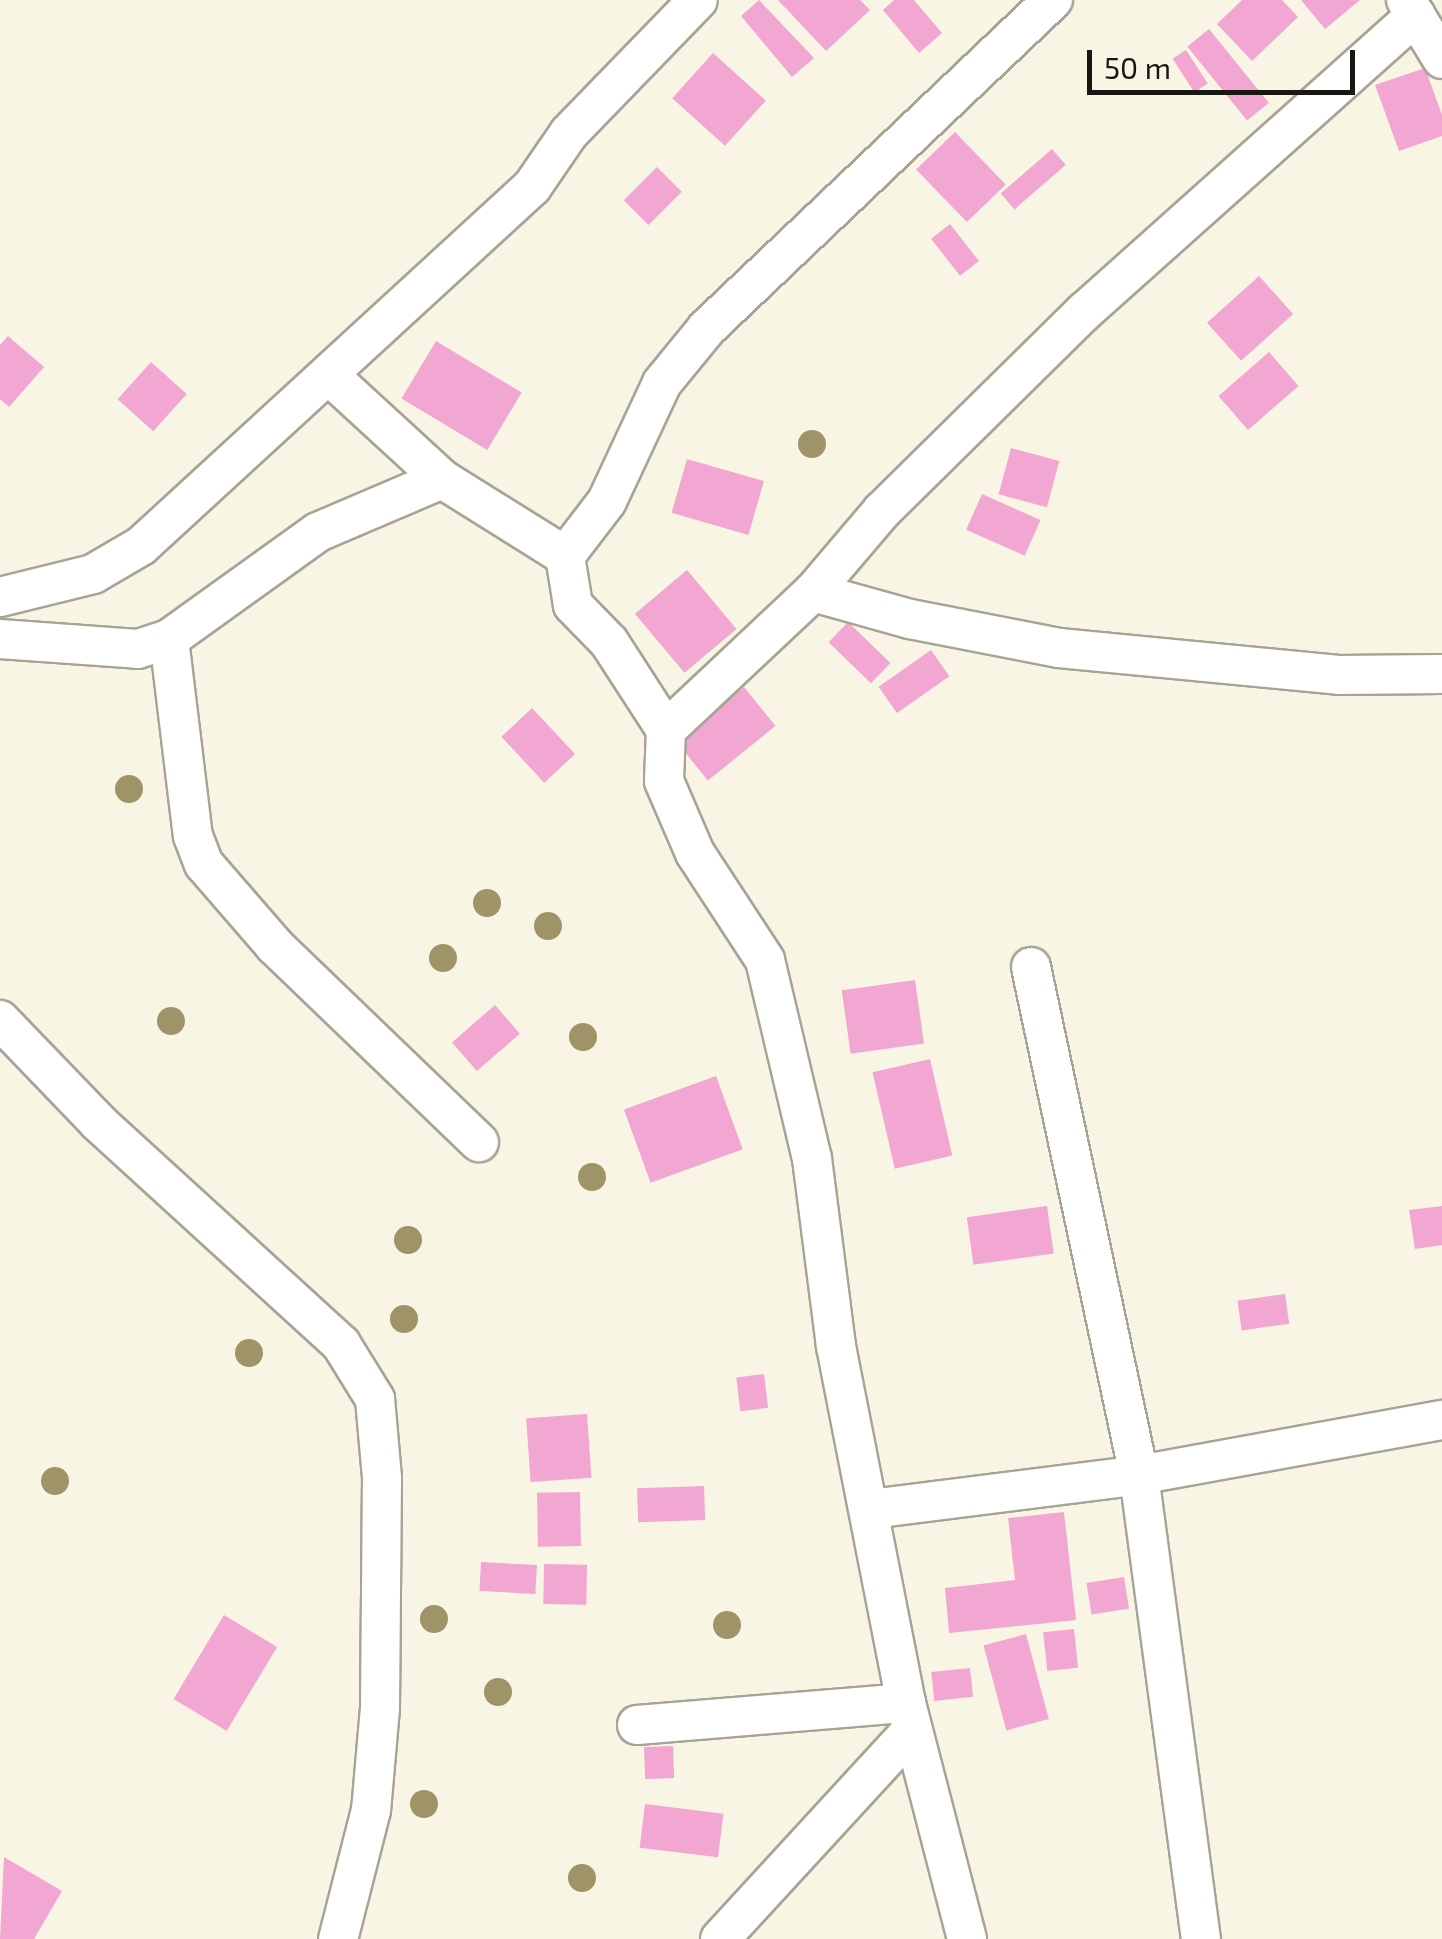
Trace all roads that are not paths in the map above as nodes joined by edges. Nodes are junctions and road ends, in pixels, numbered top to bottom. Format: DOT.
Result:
graph roads {
  1 [pos="698,0"];
  2 [pos="1053,0"];
  3 [pos="1411,8"];
  4 [pos="1442,59"];
  5 [pos="331,377"];
  6 [pos="442,479"];
  7 [pos="565,556"];
  8 [pos="813,592"];
  9 [pos="0,597"];
  10 [pos="0,639"];
  11 [pos="170,639"];
  12 [pos="1442,674"];
  13 [pos="666,730"];
  14 [pos="1031,968"];
  15 [pos="0,1020"];
  16 [pos="478,1142"];
  17 [pos="1442,1420"];
  18 [pos="1139,1475"];
  19 [pos="872,1509"];
  20 [pos="909,1716"];
  21 [pos="636,1725"];
  22 [pos="338,1939"];
  23 [pos="720,1939"];
  24 [pos="967,1939"];
  25 [pos="1201,1939"];
  1 -- 5 [label="street"];
  2 -- 7 [label="street"];
  3 -- 4 [label="street"];
  3 -- 8 [label="street"];
  5 -- 6 [label="street"];
  5 -- 9 [label="street"];
  6 -- 7 [label="street"];
  6 -- 11 [label="street"];
  7 -- 13 [label="street"];
  8 -- 12 [label="street"];
  8 -- 13 [label="street"];
  10 -- 11 [label="street"];
  11 -- 16 [label="street"];
  13 -- 19 [label="street"];
  14 -- 18 [label="street"];
  15 -- 22 [label="street"];
  17 -- 18 [label="street"];
  18 -- 19 [label="street"];
  18 -- 25 [label="street"];
  19 -- 20 [label="street"];
  20 -- 21 [label="street"];
  20 -- 23 [label="street"];
  20 -- 24 [label="street"];
}
